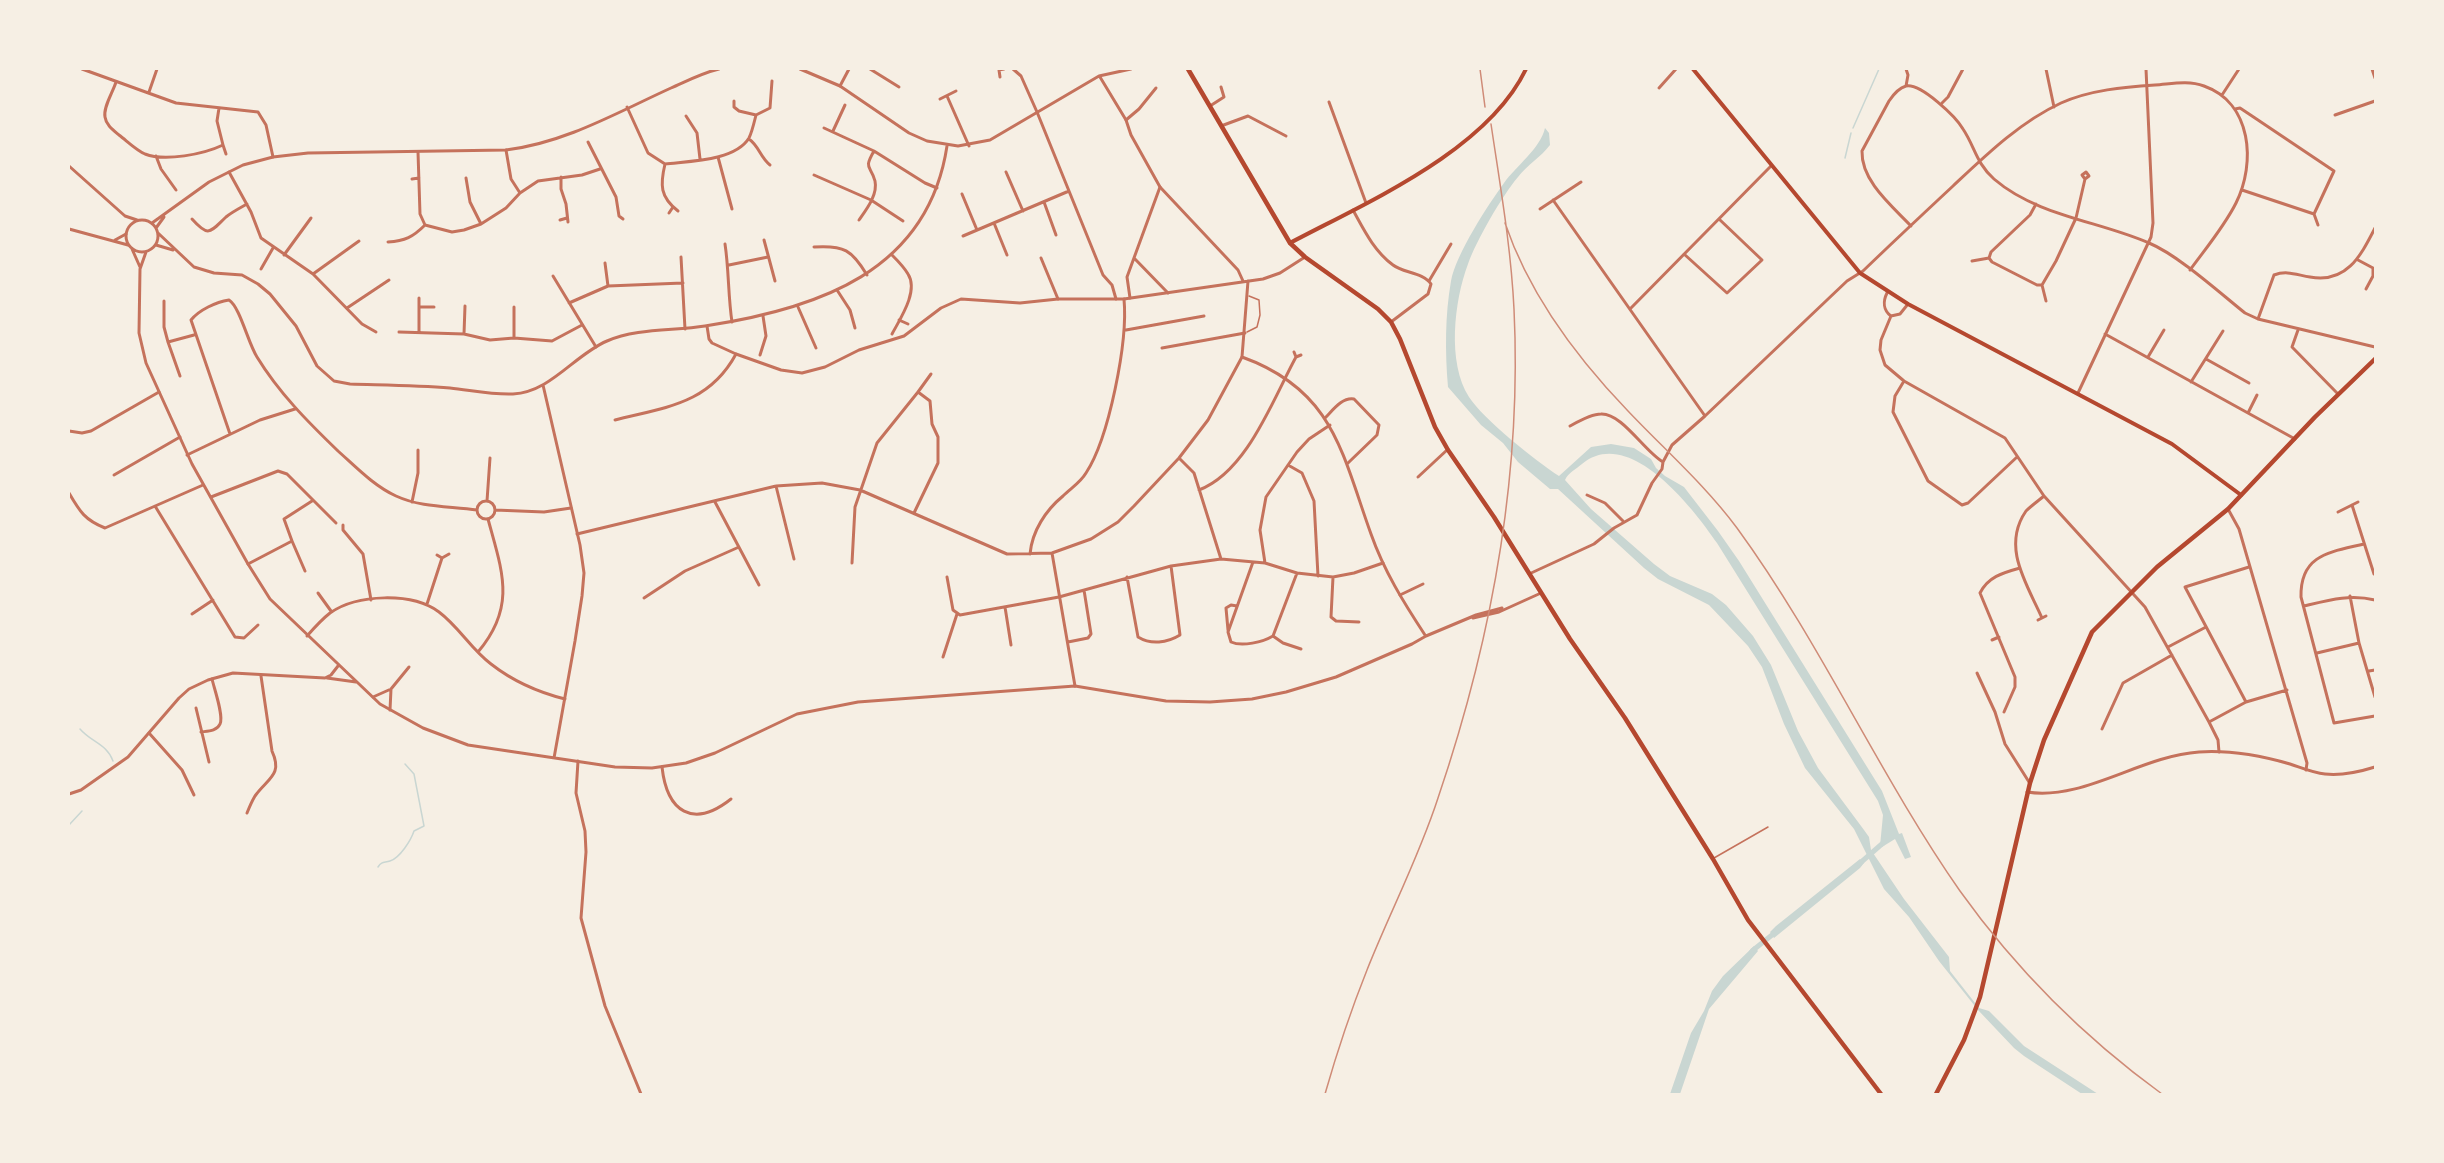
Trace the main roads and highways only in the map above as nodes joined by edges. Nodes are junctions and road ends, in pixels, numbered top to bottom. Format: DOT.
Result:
graph roads {
  1 [pos="1188,69"];
  2 [pos="1526,69"];
  3 [pos="1693,69"];
  4 [pos="1290,243"];
  5 [pos="2375,359"];
  6 [pos="2241,495"];
  7 [pos="1881,1094"];
  8 [pos="1935,1094"];
  1 -- 4 [label="main road"];
  2 -- 4 [label="main road"];
  3 -- 6 [label="main road"];
  4 -- 7 [label="main road"];
  5 -- 6 [label="main road"];
  6 -- 8 [label="main road"];
}
